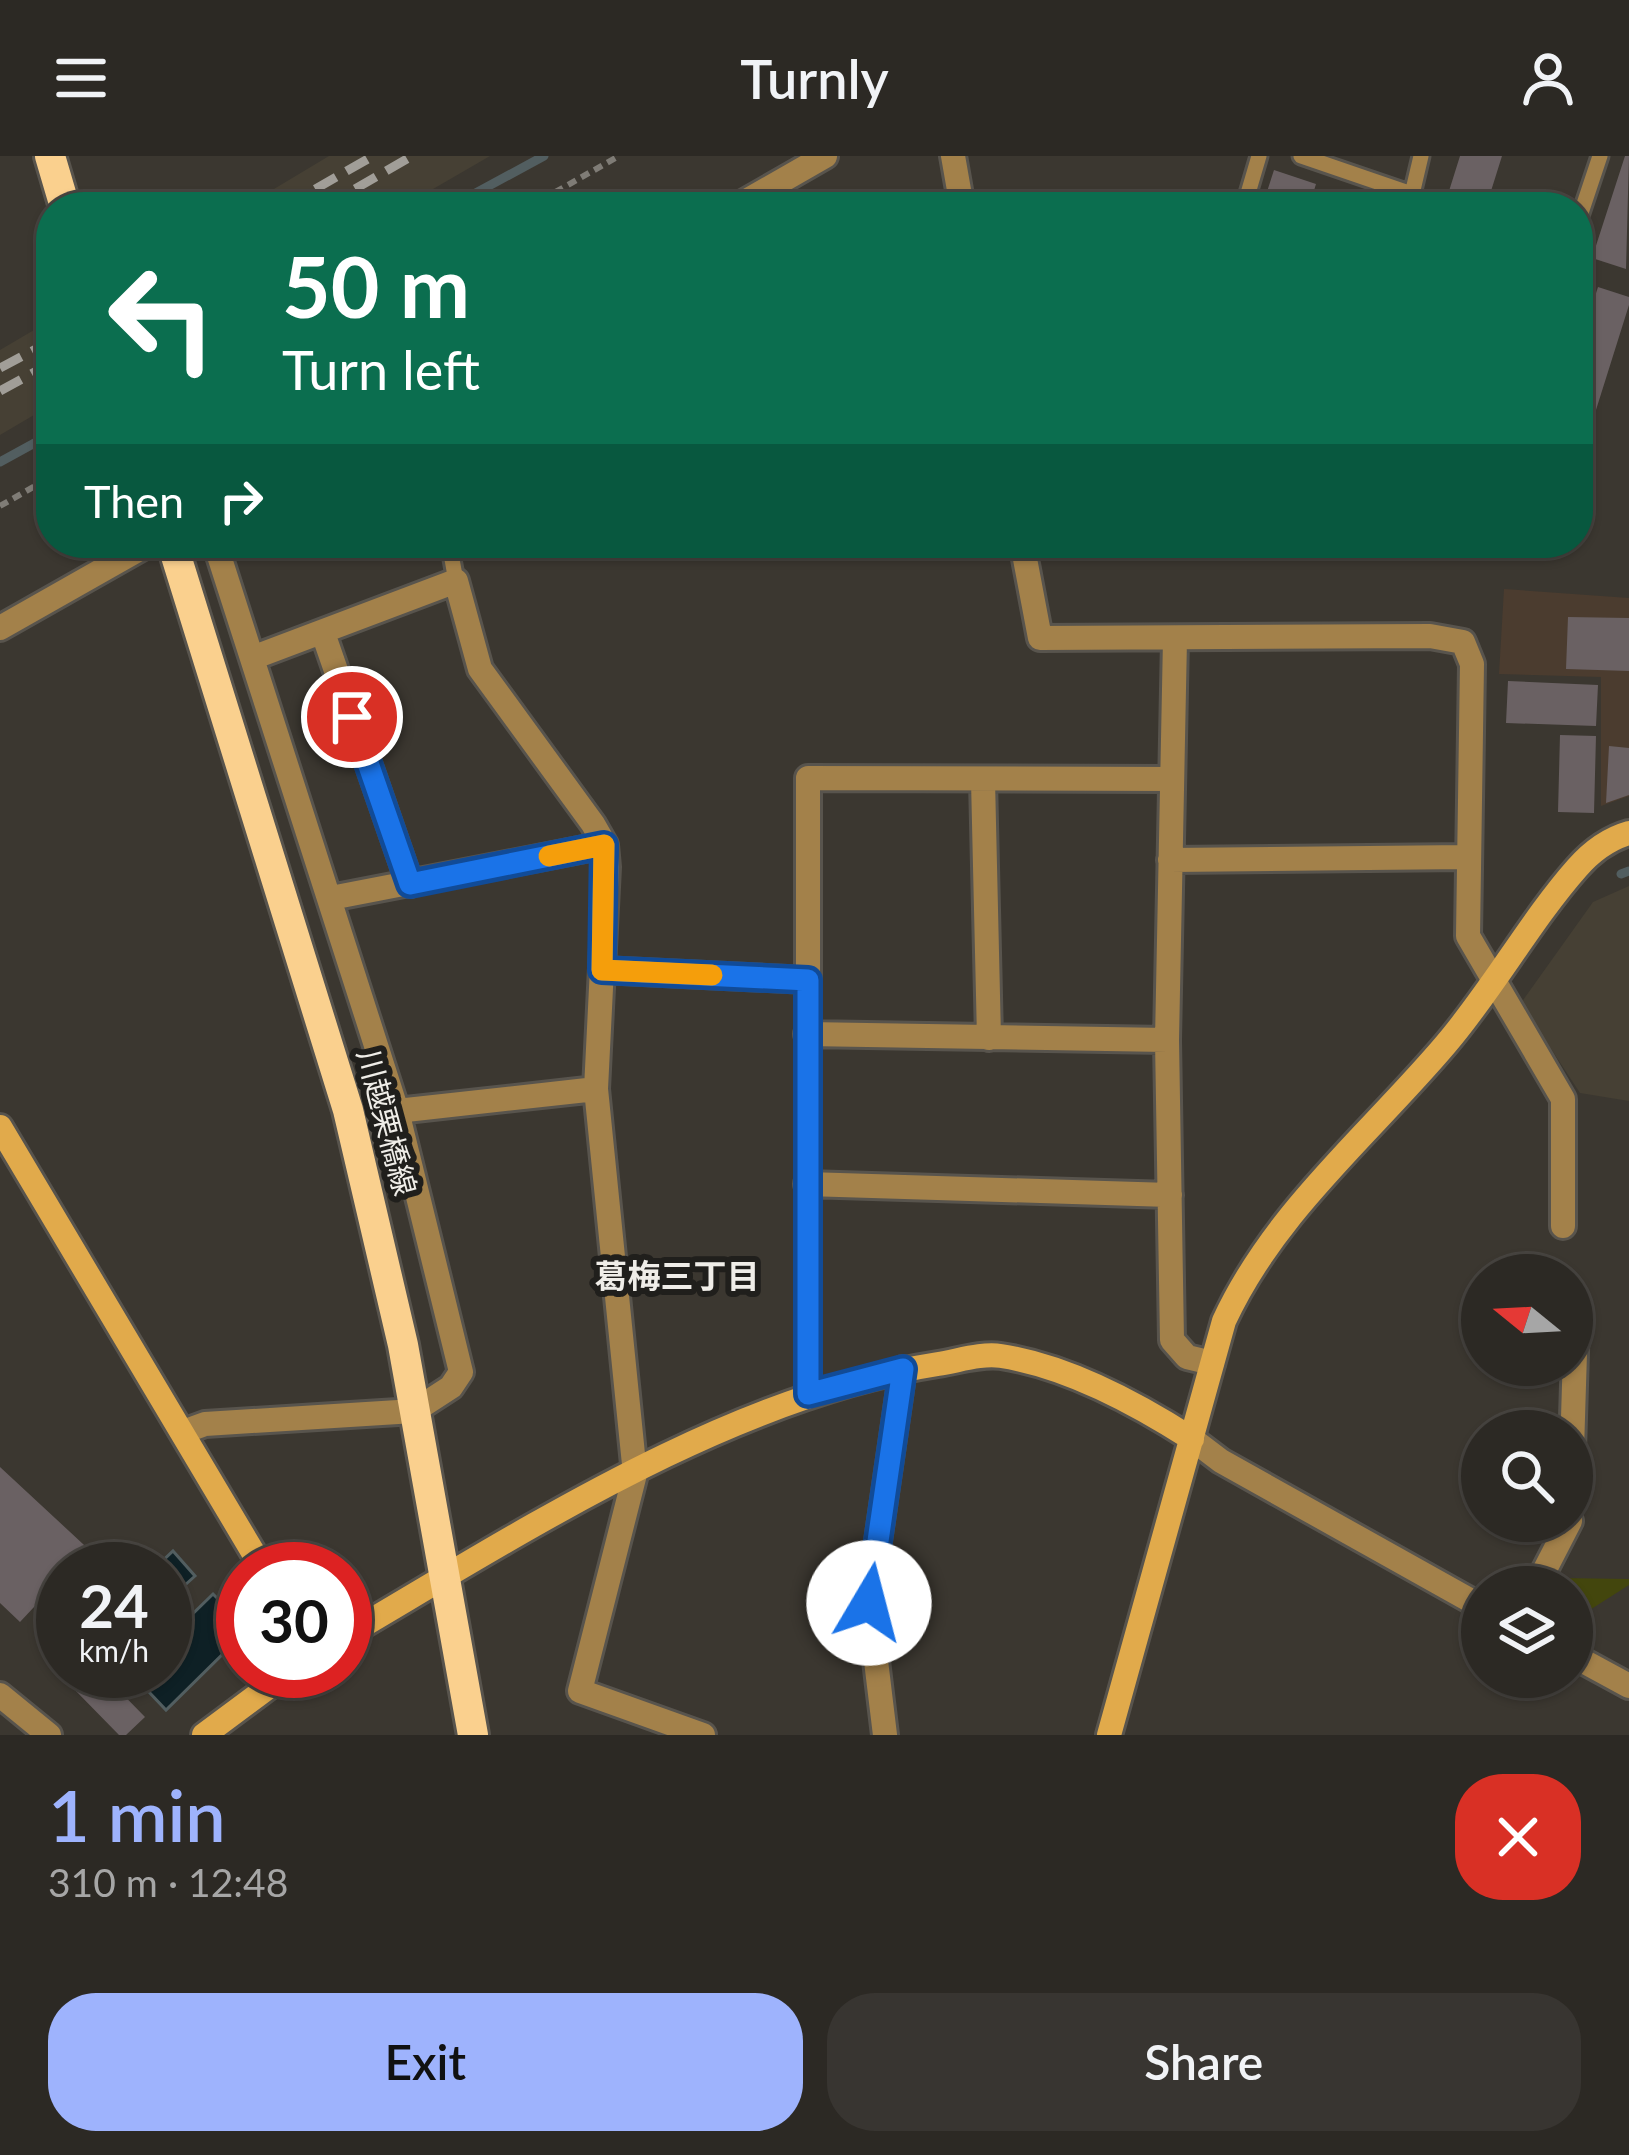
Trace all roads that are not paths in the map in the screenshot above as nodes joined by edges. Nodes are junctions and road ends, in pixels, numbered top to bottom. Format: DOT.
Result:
graph roads {
  1 [pos="50,156"];
  2 [pos="825,156"];
  3 [pos="952,156"];
  4 [pos="1259,156"];
  5 [pos="1301,156"];
  6 [pos="1421,156"];
  7 [pos="1600,156"];
  8 [pos="61,192"];
  9 [pos="762,192"];
  10 [pos="959,192"];
  11 [pos="1248,192"];
  12 [pos="1389,192"];
  13 [pos="1413,192"];
  14 [pos="1588,192"];
  15 [pos="124,558"];
  16 [pos="177,558"];
  17 [pos="220,558"];
  18 [pos="452,558"];
  19 [pos="1025,558"];
  20 [pos="456,580"];
  21 [pos="0,628"];
  22 [pos="323,633"];
  23 [pos="1175,639"];
  24 [pos="252,658"];
  25 [pos="1171,778"];
  26 [pos="982,779"];
  27 [pos="1629,833"];
  28 [pos="604,845"];
  29 [pos="1466,857"];
  30 [pos="1170,860"];
  31 [pos="410,884"];
  32 [pos="331,898"];
  33 [pos="602,970"];
  34 [pos="808,980"];
  35 [pos="1493,987"];
  36 [pos="807,1034"];
  37 [pos="989,1038"];
  38 [pos="1167,1040"];
  39 [pos="596,1089"];
  40 [pos="397,1112"];
  41 [pos="0,1127"];
  42 [pos="807,1184"];
  43 [pos="1170,1195"];
  44 [pos="1563,1226"];
  45 [pos="1212,1364"];
  46 [pos="903,1369"];
  47 [pos="808,1394"];
  48 [pos="414,1411"];
  49 [pos="183,1432"];
  50 [pos="1192,1439"];
  51 [pos="635,1474"];
  52 [pos="246,1542"];
  53 [pos="442,1580"];
  54 [pos="1461,1594"];
  55 [pos="372,1620"];
  56 [pos="1593,1666"];
  57 [pos="1629,1686"];
  58 [pos="0,1695"];
  59 [pos="254,1698"];
  60 [pos="49,1735"];
  61 [pos="204,1735"];
  62 [pos="473,1735"];
  63 [pos="703,1735"];
  64 [pos="884,1735"];
  65 [pos="1109,1735"];
  1 -- 8 [label="main road"];
  2 -- 9 [label="street"];
  3 -- 10 [label="street"];
  4 -- 11 [label="lane"];
  5 -- 12 [label="lane"];
  6 -- 13 [label="lane"];
  7 -- 14 [label="lane"];
  15 -- 21 [label="street"];
  16 -- 48 [label="main road, 川越栗橋線"];
  17 -- 24 [label="street"];
  18 -- 20 [label="lane"];
  19 -- 23 [label="street"];
  20 -- 22 [label="street"];
  20 -- 28 [label="street"];
  22 -- 24 [label="street"];
  22 -- 31 [label="street"];
  23 -- 25 [label="street"];
  23 -- 29 [label="street"];
  24 -- 32 [label="street"];
  25 -- 26 [label="street"];
  25 -- 30 [label="street"];
  26 -- 34 [label="street"];
  26 -- 37 [label="street"];
  27 -- 35 [label="street"];
  28 -- 31 [label="street"];
  28 -- 33 [label="street"];
  29 -- 30 [label="street"];
  29 -- 35 [label="street"];
  30 -- 38 [label="street"];
  31 -- 32 [label="street"];
  32 -- 40 [label="street"];
  33 -- 34 [label="street"];
  33 -- 39 [label="street"];
  34 -- 36 [label="street"];
  35 -- 44 [label="street"];
  35 -- 45 [label="street"];
  36 -- 37 [label="street"];
  36 -- 42 [label="street"];
  37 -- 38 [label="street"];
  38 -- 43 [label="street"];
  39 -- 40 [label="street"];
  39 -- 51 [label="street"];
  40 -- 48 [label="street"];
  41 -- 49 [label="street"];
  42 -- 43 [label="street"];
  42 -- 47 [label="street"];
  43 -- 45 [label="street"];
  45 -- 50 [label="street"];
  46 -- 47 [label="street"];
  46 -- 50 [label="street"];
  46 -- 64 [label="street"];
  47 -- 51 [label="street"];
  48 -- 49 [label="street"];
  48 -- 53 [label="main road, 川越栗橋線"];
  49 -- 52 [label="street"];
  50 -- 54 [label="street"];
  50 -- 65 [label="street"];
  51 -- 53 [label="street"];
  51 -- 63 [label="street"];
  53 -- 55 [label="street"];
  53 -- 62 [label="main road, 川越栗橋線"];
  56 -- 57 [label="street"];
  58 -- 60 [label="street"];
  59 -- 61 [label="street"];
}
